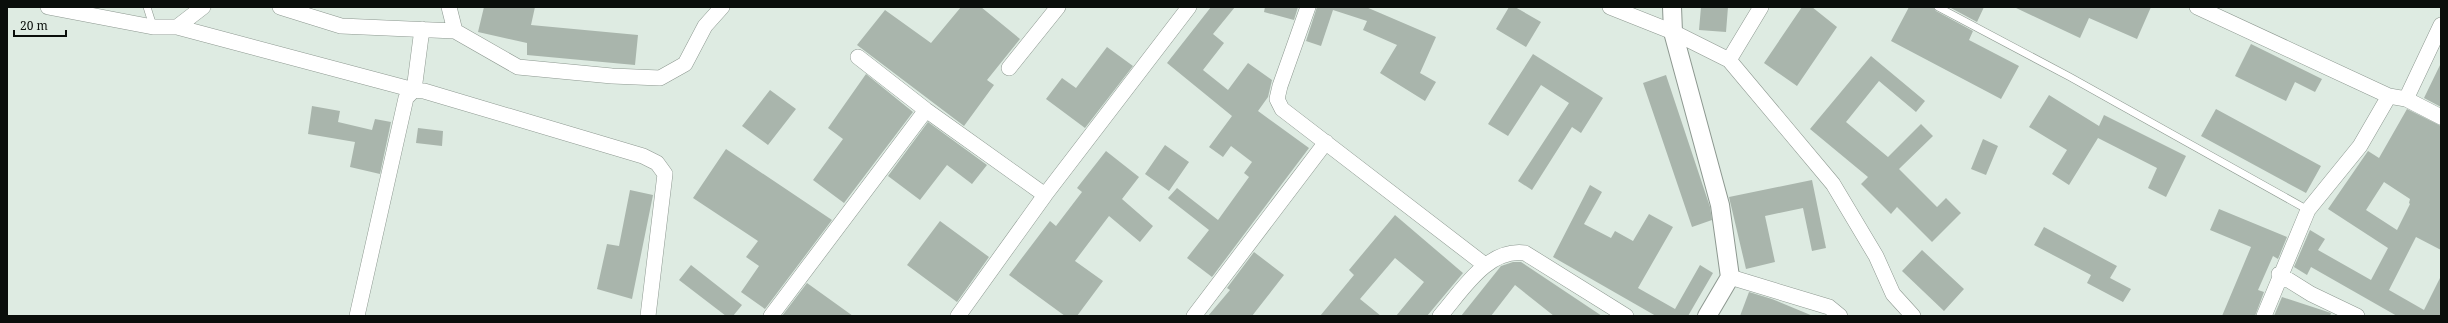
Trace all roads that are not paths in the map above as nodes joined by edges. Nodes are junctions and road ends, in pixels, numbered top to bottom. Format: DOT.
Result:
graph roads {
  1 [pos="48,7"];
  2 [pos="147,7"];
  3 [pos="203,7"];
  4 [pos="280,7"];
  5 [pos="449,7"];
  6 [pos="722,7"];
  7 [pos="1058,7"];
  8 [pos="1190,7"];
  9 [pos="1308,7"];
  10 [pos="1610,7"];
  11 [pos="1672,7"];
  12 [pos="1761,7"];
  13 [pos="1938,7"];
  14 [pos="2197,7"];
  15 [pos="2441,25"];
  16 [pos="153,27"];
  17 [pos="177,27"];
  18 [pos="422,29"];
  19 [pos="455,31"];
  20 [pos="1673,32"];
  21 [pos="858,57"];
  22 [pos="1729,60"];
  23 [pos="1009,68"];
  24 [pos="414,90"];
  25 [pos="2390,96"];
  26 [pos="2406,99"];
  27 [pos="926,110"];
  28 [pos="2441,117"];
  29 [pos="1326,142"];
  30 [pos="1045,195"];
  31 [pos="2308,210"];
  32 [pos="1485,265"];
  33 [pos="2279,274"];
  34 [pos="1730,277"];
  35 [pos="357,316"];
  36 [pos="648,316"];
  37 [pos="771,316"];
  38 [pos="958,316"];
  39 [pos="1194,316"];
  40 [pos="1440,316"];
  41 [pos="1626,316"];
  42 [pos="1707,316"];
  43 [pos="1840,316"];
  44 [pos="1913,316"];
  45 [pos="2264,316"];
  46 [pos="2357,316"];
  1 -- 16 [label="street"];
  2 -- 16 [label="lane"];
  3 -- 17 [label="street"];
  4 -- 18 [label="street"];
  5 -- 19 [label="street"];
  6 -- 19 [label="street"];
  7 -- 23 [label="street"];
  8 -- 30 [label="street"];
  9 -- 29 [label="street"];
  10 -- 20 [label="street"];
  11 -- 20 [label="street"];
  12 -- 22 [label="street"];
  13 -- 31 [label="lane"];
  14 -- 25 [label="street"];
  15 -- 26 [label="street"];
  16 -- 17 [label="street"];
  17 -- 24 [label="street"];
  18 -- 19 [label="street"];
  18 -- 24 [label="street"];
  20 -- 22 [label="street"];
  20 -- 34 [label="street"];
  21 -- 27 [label="street"];
  22 -- 44 [label="street"];
  24 -- 35 [label="street"];
  24 -- 36 [label="street"];
  25 -- 26 [label="street"];
  25 -- 31 [label="street"];
  26 -- 28 [label="street"];
  27 -- 30 [label="street"];
  27 -- 37 [label="street"];
  29 -- 32 [label="street"];
  29 -- 39 [label="street"];
  30 -- 38 [label="street"];
  31 -- 33 [label="street"];
  32 -- 40 [label="street"];
  32 -- 41 [label="street"];
  33 -- 45 [label="street"];
  33 -- 46 [label="street"];
  34 -- 42 [label="street"];
  34 -- 43 [label="street"];
}
